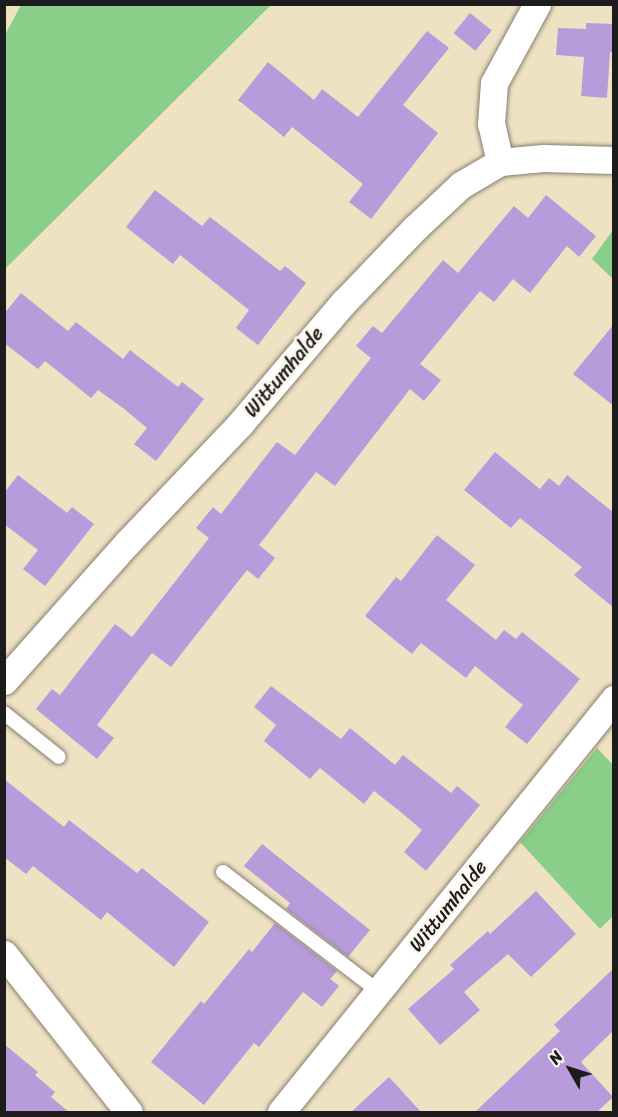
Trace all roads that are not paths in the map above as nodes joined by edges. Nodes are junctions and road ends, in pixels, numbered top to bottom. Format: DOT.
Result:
graph roads {
  1 [pos="537,4"];
  2 [pos="614,160"];
  3 [pos="500,162"];
  4 [pos="4,681"];
  5 [pos="614,699"];
  6 [pos="4,713"];
  7 [pos="59,757"];
  8 [pos="223,872"];
  9 [pos="4,954"];
  10 [pos="378,991"];
  11 [pos="129,1113"];
  12 [pos="281,1113"];
  1 -- 3 [label="street"];
  2 -- 3 [label="street, Wittumhalde"];
  3 -- 4 [label="street, Wittumhalde"];
  5 -- 10 [label="street, Wittumhalde"];
  6 -- 7 [label="lane"];
  8 -- 10 [label="lane"];
  9 -- 11 [label="street"];
  10 -- 12 [label="street, Wittumhalde"];
}
